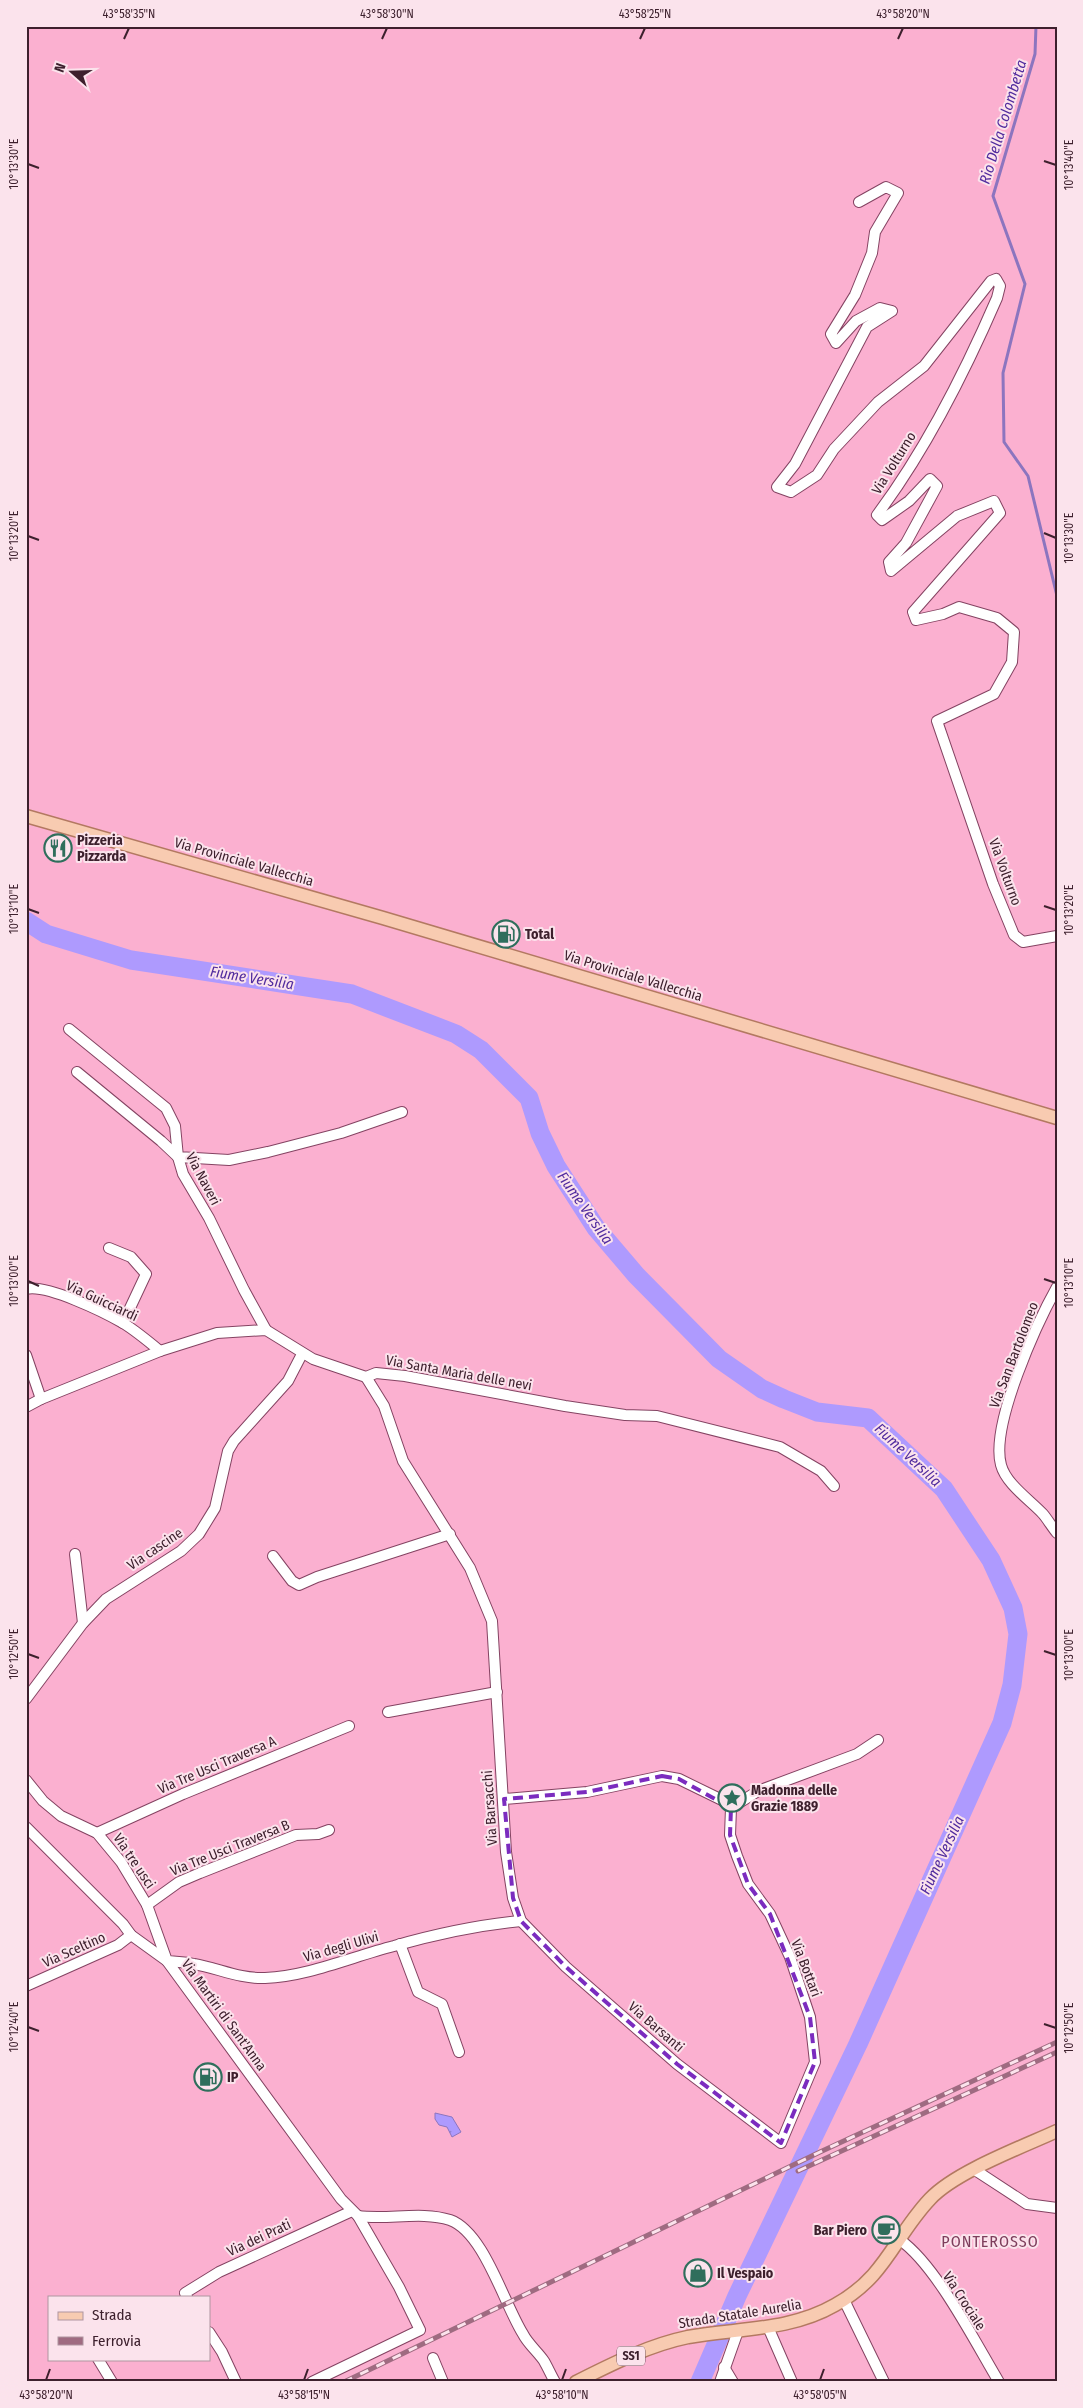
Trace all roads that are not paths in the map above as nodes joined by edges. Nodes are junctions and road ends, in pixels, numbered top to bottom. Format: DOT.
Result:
graph roads {
  1 [pos="860,202"];
  2 [pos="26,816"];
  3 [pos="1057,936"];
  4 [pos="69,1029"];
  5 [pos="77,1072"];
  6 [pos="402,1112"];
  7 [pos="1057,1118"];
  8 [pos="178,1157"];
  9 [pos="109,1248"];
  10 [pos="1057,1287"];
  11 [pos="26,1289"];
  12 [pos="122,1323"];
  13 [pos="266,1330"];
  14 [pos="160,1351"];
  15 [pos="302,1354"];
  16 [pos="26,1355"];
  17 [pos="366,1377"];
  18 [pos="41,1399"];
  19 [pos="26,1407"];
  20 [pos="834,1486"];
  21 [pos="1057,1533"];
  22 [pos="450,1534"];
  23 [pos="75,1554"];
  24 [pos="274,1556"];
  25 [pos="83,1623"];
  26 [pos="497,1692"];
  27 [pos="26,1699"];
  28 [pos="388,1712"];
  29 [pos="349,1726"];
  30 [pos="878,1740"];
  31 [pos="26,1780"];
  32 [pos="504,1799"];
  33 [pos="731,1808"];
  34 [pos="26,1827"];
  35 [pos="329,1830"];
  36 [pos="97,1833"];
  37 [pos="147,1906"];
  38 [pos="521,1921"];
  39 [pos="131,1935"];
  40 [pos="400,1944"];
  41 [pos="167,1961"];
  42 [pos="26,1986"];
  43 [pos="459,2052"];
  44 [pos="1057,2131"];
  45 [pos="781,2143"];
  46 [pos="975,2170"];
  47 [pos="1057,2208"];
  48 [pos="355,2213"];
  49 [pos="900,2240"];
  50 [pos="186,2296"];
  51 [pos="844,2300"];
  52 [pos="768,2327"];
  53 [pos="735,2331"];
  54 [pos="210,2334"];
  55 [pos="433,2358"];
  56 [pos="99,2360"];
  57 [pos="724,2367"];
  58 [pos="112,2382"];
  59 [pos="236,2382"];
  60 [pos="312,2382"];
  61 [pos="443,2382"];
  62 [pos="555,2382"];
  63 [pos="576,2382"];
  64 [pos="720,2382"];
  65 [pos="733,2382"];
  66 [pos="792,2382"];
  67 [pos="884,2382"];
  68 [pos="999,2382"];
  1 -- 3 [label="street, Via Volturno"];
  2 -- 7 [label="main road, Via Provinciale Vallecchia"];
  4 -- 8 [label="street"];
  5 -- 8 [label="street, Via Naveri"];
  6 -- 8 [label="street"];
  8 -- 13 [label="street, Via Naveri"];
  9 -- 12 [label="street"];
  10 -- 21 [label="street, Via San Bartolomeo"];
  11 -- 12 [label="street, Via Guicciardi"];
  12 -- 14 [label="street, Via Guicciardi"];
  13 -- 14 [label="street"];
  13 -- 15 [label="street, Via Santa Maria delle nevi"];
  14 -- 18 [label="street"];
  15 -- 17 [label="street, Via Santa Maria delle nevi"];
  15 -- 25 [label="street, Via cascine"];
  16 -- 18 [label="street"];
  17 -- 20 [label="street, Via Santa Maria delle nevi"];
  17 -- 22 [label="street, Via Barsacchi"];
  18 -- 19 [label="street"];
  22 -- 24 [label="street"];
  22 -- 26 [label="street, Via Barsacchi"];
  23 -- 25 [label="street"];
  25 -- 27 [label="street, Via cascine"];
  26 -- 28 [label="street"];
  26 -- 32 [label="street, Via Barsacchi"];
  29 -- 36 [label="street, Via Tre Usci Traversa A"];
  30 -- 33 [label="street"];
  31 -- 36 [label="street, Via tre usci"];
  32 -- 33 [label="street"];
  32 -- 38 [label="street, Via Barsacchi"];
  33 -- 45 [label="street, Via Bottari"];
  34 -- 39 [label="street, Via Martiri di Sant'Anna"];
  35 -- 37 [label="street, Via Tre Usci Traversa B"];
  36 -- 37 [label="street, Via tre usci"];
  37 -- 41 [label="street, Via tre usci"];
  38 -- 40 [label="street, Via degli Ulivi"];
  38 -- 45 [label="street, Via Barsanti"];
  39 -- 41 [label="street, Via Martiri di Sant'Anna"];
  39 -- 42 [label="street, Via Sceltino"];
  40 -- 41 [label="street, Via degli Ulivi"];
  40 -- 43 [label="street"];
  41 -- 48 [label="street, Via Martiri di Sant'Anna"];
  44 -- 46 [label="main road, Strada Statale Aurelia / SS1"];
  46 -- 47 [label="street"];
  46 -- 49 [label="main road, Strada Statale Aurelia / SS1"];
  48 -- 50 [label="street, Via dei Prati"];
  48 -- 60 [label="street, Via Martiri di Sant'Anna"];
  48 -- 62 [label="street"];
  49 -- 51 [label="main road, Strada Statale Aurelia / SS1"];
  49 -- 68 [label="street, Via Crociale"];
  51 -- 52 [label="main road, Strada Statale Aurelia / SS1"];
  51 -- 67 [label="street"];
  52 -- 53 [label="main road, Strada Statale Aurelia / SS1"];
  52 -- 66 [label="street"];
  53 -- 57 [label="street"];
  53 -- 63 [label="main road, Strada Statale Aurelia / SS1"];
  54 -- 59 [label="street"];
  55 -- 61 [label="street"];
  56 -- 58 [label="street"];
  57 -- 64 [label="street"];
  57 -- 65 [label="street"];
}
